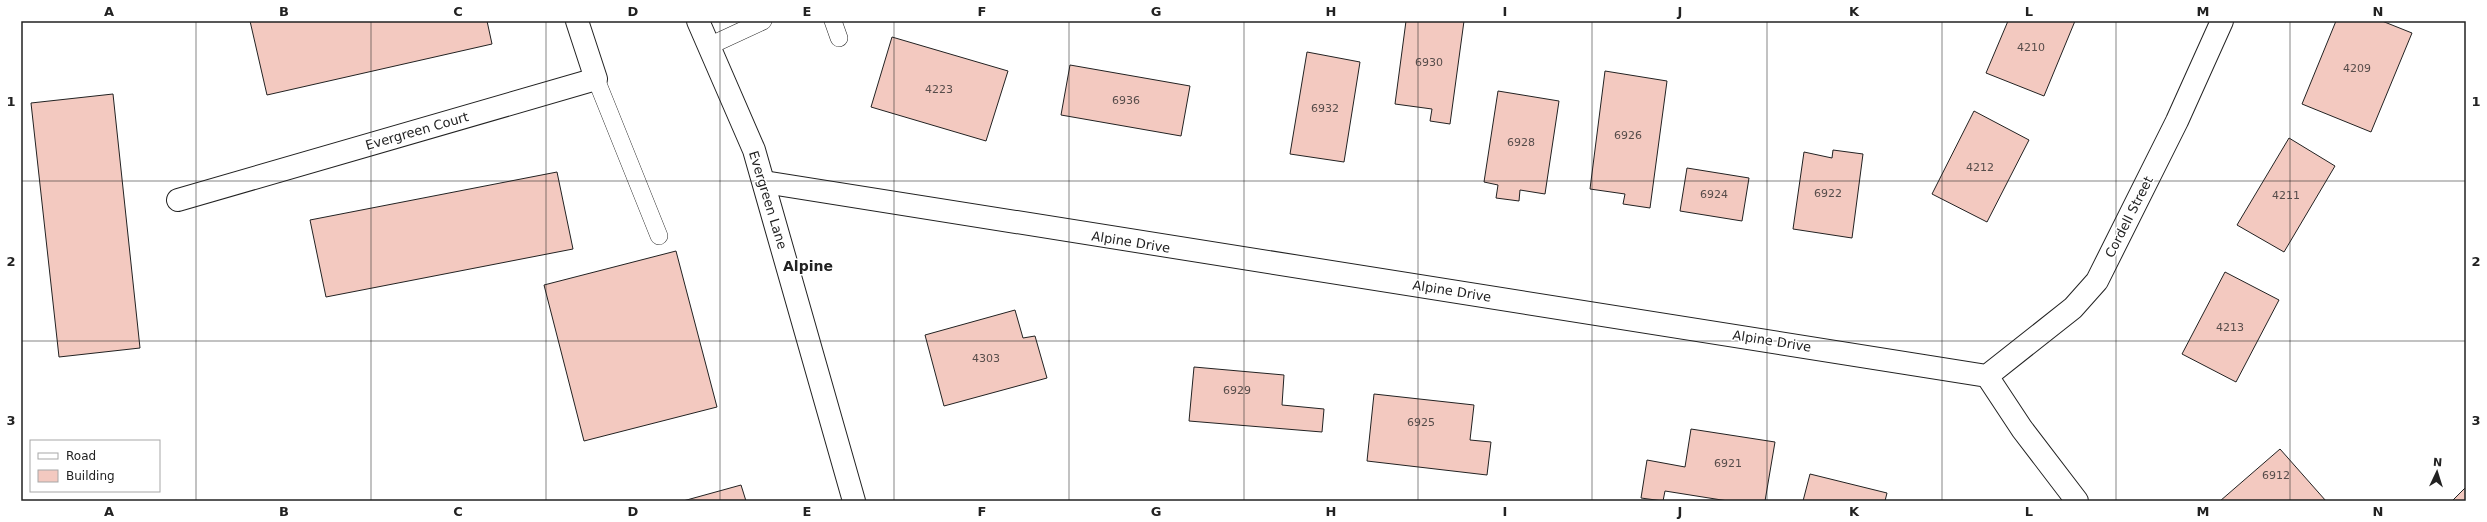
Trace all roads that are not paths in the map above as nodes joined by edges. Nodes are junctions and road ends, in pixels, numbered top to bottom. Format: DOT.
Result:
graph roads {
  1 [pos="576,21"];
  2 [pos="698,21"];
  3 [pos="763,21"];
  4 [pos="834,21"];
  5 [pos="2222,21"];
  6 [pos="839,38"];
  7 [pos="709,46"];
  8 [pos="596,79"];
  9 [pos="764,182"];
  10 [pos="178,200"];
  11 [pos="659,236"];
  12 [pos="1987,376"];
  13 [pos="854,501"];
  14 [pos="2077,501"];
  1 -- 8 [label="street"];
  2 -- 7 [label="street, Evergreen Lane"];
  3 -- 7 [label="lane"];
  4 -- 6 [label="lane"];
  5 -- 12 [label="street, Cordell Street"];
  7 -- 9 [label="street, Evergreen Lane"];
  8 -- 10 [label="street, Evergreen Court"];
  8 -- 11 [label="lane"];
  9 -- 12 [label="street, Alpine Drive"];
  9 -- 13 [label="street, Evergreen Lane"];
  12 -- 14 [label="street"];
}
